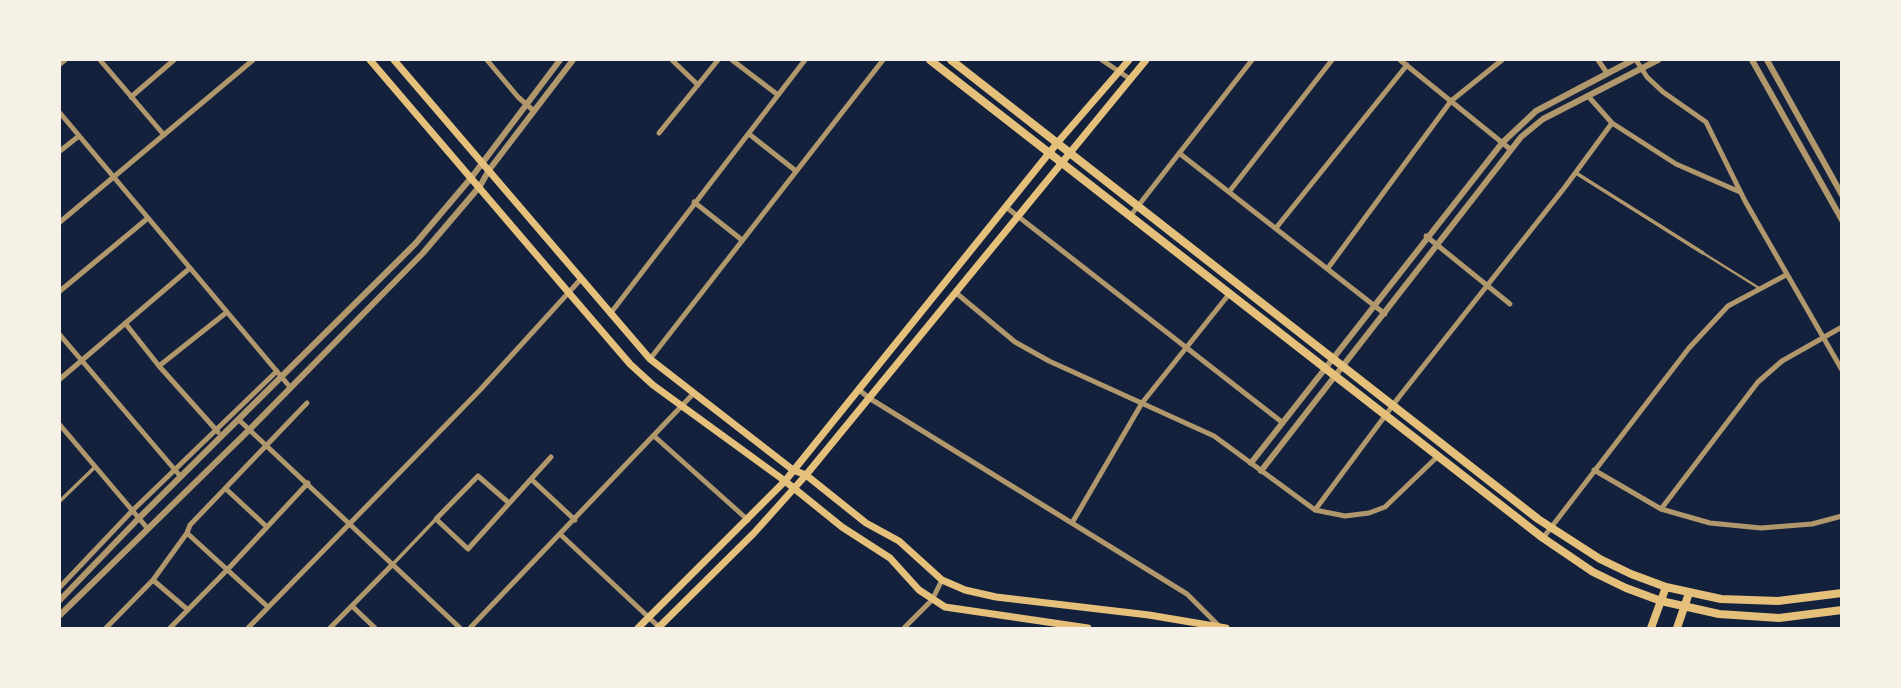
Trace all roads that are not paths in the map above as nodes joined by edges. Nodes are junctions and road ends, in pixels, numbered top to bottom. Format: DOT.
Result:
graph roads {
  1 [pos="65,60"];
  2 [pos="100,60"];
  3 [pos="174,60"];
  4 [pos="253,60"];
  5 [pos="370,60"];
  6 [pos="394,60"];
  7 [pos="487,60"];
  8 [pos="559,60"];
  9 [pos="573,60"];
  10 [pos="672,60"];
  11 [pos="718,60"];
  12 [pos="732,60"];
  13 [pos="805,60"];
  14 [pos="883,60"];
  15 [pos="930,60"];
  16 [pos="951,60"];
  17 [pos="1102,60"];
  18 [pos="1129,60"];
  19 [pos="1146,60"];
  20 [pos="1252,60"];
  21 [pos="1332,60"];
  22 [pos="1400,60"];
  23 [pos="1502,60"];
  24 [pos="1598,60"];
  25 [pos="1634,60"];
  26 [pos="1658,60"];
  27 [pos="1752,60"];
  28 [pos="1767,60"];
  29 [pos="60,64"];
  30 [pos="1407,65"];
  31 [pos="1641,68"];
  32 [pos="1120,70"];
  33 [pos="1607,72"];
  34 [pos="1130,79"];
  35 [pos="698,85"];
  36 [pos="778,95"];
  37 [pos="1588,96"];
  38 [pos="131,97"];
  39 [pos="1787,97"];
  40 [pos="1451,101"];
  41 [pos="526,103"];
  42 [pos="1776,103"];
  43 [pos="534,111"];
  44 [pos="60,113"];
  45 [pos="1612,124"];
  46 [pos="659,133"];
  47 [pos="749,134"];
  48 [pos="164,135"];
  49 [pos="79,136"];
  50 [pos="1058,142"];
  51 [pos="1502,143"];
  52 [pos="1510,149"];
  53 [pos="60,151"];
  54 [pos="1069,151"];
  55 [pos="1050,152"];
  56 [pos="1179,153"];
  57 [pos="1062,161"];
  58 [pos="482,162"];
  59 [pos="489,170"];
  60 [pos="796,171"];
  61 [pos="1576,173"];
  62 [pos="113,177"];
  63 [pos="471,178"];
  64 [pos="480,187"];
  65 [pos="1229,191"];
  66 [pos="1740,192"];
  67 [pos="1842,195"];
  68 [pos="694,202"];
  69 [pos="1138,205"];
  70 [pos="1006,207"];
  71 [pos="1017,215"];
  72 [pos="1131,215"];
  73 [pos="148,218"];
  74 [pos="1841,218"];
  75 [pos="60,222"];
  76 [pos="1276,228"];
  77 [pos="1426,236"];
  78 [pos="742,240"];
  79 [pos="415,244"];
  80 [pos="1437,245"];
  81 [pos="423,253"];
  82 [pos="1703,253"];
  83 [pos="190,268"];
  84 [pos="1328,268"];
  85 [pos="1786,275"];
  86 [pos="580,280"];
  87 [pos="1487,285"];
  88 [pos="1759,288"];
  89 [pos="939,289"];
  90 [pos="60,291"];
  91 [pos="1230,292"];
  92 [pos="569,293"];
  93 [pos="952,295"];
  94 [pos="1374,304"];
  95 [pos="1510,304"];
  96 [pos="227,312"];
  97 [pos="610,314"];
  98 [pos="1385,314"];
  99 [pos="125,323"];
  100 [pos="1842,327"];
  101 [pos="60,335"];
  102 [pos="1824,338"];
  103 [pos="1186,346"];
  104 [pos="1334,358"];
  105 [pos="650,359"];
  106 [pos="80,361"];
  107 [pos="159,366"];
  108 [pos="1345,366"];
  109 [pos="1326,368"];
  110 [pos="1842,370"];
  111 [pos="279,374"];
  112 [pos="1336,376"];
  113 [pos="60,379"];
  114 [pos="290,387"];
  115 [pos="858,389"];
  116 [pos="694,393"];
  117 [pos="869,398"];
  118 [pos="307,403"];
  119 [pos="1142,403"];
  120 [pos="1394,405"];
  121 [pos="682,406"];
  122 [pos="1387,416"];
  123 [pos="239,419"];
  124 [pos="1283,423"];
  125 [pos="60,426"];
  126 [pos="251,428"];
  127 [pos="220,434"];
  128 [pos="654,436"];
  129 [pos="269,445"];
  130 [pos="1438,456"];
  131 [pos="551,457"];
  132 [pos="1251,463"];
  133 [pos="95,467"];
  134 [pos="793,470"];
  135 [pos="1594,470"];
  136 [pos="175,471"];
  137 [pos="1261,471"];
  138 [pos="806,475"];
  139 [pos="181,477"];
  140 [pos="531,479"];
  141 [pos="785,481"];
  142 [pos="308,483"];
  143 [pos="794,488"];
  144 [pos="226,489"];
  145 [pos="60,501"];
  146 [pos="509,503"];
  147 [pos="1661,509"];
  148 [pos="1315,510"];
  149 [pos="132,512"];
  150 [pos="1842,516"];
  151 [pos="139,518"];
  152 [pos="436,519"];
  153 [pos="575,520"];
  154 [pos="748,520"];
  155 [pos="350,522"];
  156 [pos="1072,523"];
  157 [pos="267,527"];
  158 [pos="1550,528"];
  159 [pos="148,529"];
  160 [pos="187,533"];
  161 [pos="561,535"];
  162 [pos="1543,538"];
  163 [pos="1600,559"];
  164 [pos="393,564"];
  165 [pos="228,569"];
  166 [pos="1593,572"];
  167 [pos="153,580"];
  168 [pos="942,580"];
  169 [pos="60,587"];
  170 [pos="1666,587"];
  171 [pos="1689,593"];
  172 [pos="1842,593"];
  173 [pos="60,600"];
  174 [pos="932,600"];
  175 [pos="1740,600"];
  176 [pos="1661,601"];
  177 [pos="352,606"];
  178 [pos="268,607"];
  179 [pos="1684,608"];
  180 [pos="188,610"];
  181 [pos="1842,610"];
  182 [pos="60,615"];
  183 [pos="1738,616"];
  184 [pos="649,618"];
  185 [pos="113,621"];
  186 [pos="106,628"];
  187 [pos="120,628"];
  188 [pos="170,628"];
  189 [pos="248,628"];
  190 [pos="330,628"];
  191 [pos="375,628"];
  192 [pos="460,628"];
  193 [pos="470,628"];
  194 [pos="638,628"];
  195 [pos="658,628"];
  196 [pos="904,628"];
  197 [pos="1088,628"];
  198 [pos="1223,628"];
  199 [pos="1651,628"];
  200 [pos="1677,628"];
  1 -- 29 [label="street"];
  2 -- 38 [label="street"];
  3 -- 38 [label="street"];
  4 -- 48 [label="street"];
  5 -- 63 [label="main road"];
  6 -- 58 [label="main road"];
  7 -- 41 [label="street"];
  8 -- 41 [label="street"];
  9 -- 43 [label="street"];
  10 -- 35 [label="street"];
  11 -- 35 [label="street"];
  12 -- 36 [label="street"];
  13 -- 36 [label="street"];
  14 -- 60 [label="street"];
  15 -- 55 [label="main road"];
  16 -- 50 [label="main road"];
  17 -- 32 [label="street"];
  18 -- 32 [label="main road"];
  19 -- 34 [label="main road"];
  20 -- 56 [label="street"];
  21 -- 65 [label="street"];
  22 -- 30 [label="street"];
  23 -- 40 [label="street"];
  24 -- 33 [label="street"];
  25 -- 31 [label="street"];
  25 -- 33 [label="street"];
  26 -- 31 [label="street"];
  27 -- 42 [label="street"];
  28 -- 39 [label="street"];
  30 -- 40 [label="street"];
  30 -- 76 [label="street"];
  31 -- 37 [label="street"];
  31 -- 66 [label="street"];
  32 -- 34 [label="street"];
  32 -- 50 [label="main road"];
  33 -- 51 [label="street"];
  34 -- 54 [label="main road"];
  35 -- 46 [label="street"];
  36 -- 47 [label="street"];
  37 -- 45 [label="street"];
  37 -- 52 [label="street"];
  38 -- 48 [label="street"];
  39 -- 42 [label="street"];
  39 -- 67 [label="street"];
  40 -- 51 [label="street"];
  40 -- 84 [label="street"];
  41 -- 43 [label="street"];
  41 -- 58 [label="street"];
  42 -- 74 [label="street"];
  43 -- 59 [label="street"];
  44 -- 49 [label="street"];
  45 -- 61 [label="street"];
  45 -- 66 [label="street"];
  47 -- 60 [label="street"];
  47 -- 68 [label="street"];
  48 -- 62 [label="street"];
  49 -- 53 [label="street"];
  49 -- 62 [label="street"];
  50 -- 54 [label="main road"];
  50 -- 55 [label="main road"];
  51 -- 52 [label="street"];
  51 -- 77 [label="street"];
  52 -- 80 [label="street"];
  54 -- 57 [label="main road"];
  54 -- 69 [label="main road"];
  55 -- 57 [label="main road"];
  55 -- 70 [label="main road"];
  56 -- 65 [label="street"];
  56 -- 69 [label="street"];
  57 -- 71 [label="main road"];
  57 -- 72 [label="main road"];
  58 -- 59 [label="main road"];
  58 -- 63 [label="street"];
  59 -- 64 [label="street"];
  59 -- 86 [label="main road"];
  60 -- 78 [label="street"];
  61 -- 82 [label="street"];
  61 -- 87 [label="street"];
  62 -- 73 [label="street"];
  62 -- 75 [label="street"];
  63 -- 64 [label="main road"];
  63 -- 79 [label="street"];
  64 -- 81 [label="street"];
  64 -- 92 [label="main road"];
  65 -- 76 [label="street"];
  66 -- 85 [label="street"];
  68 -- 78 [label="street"];
  68 -- 97 [label="street"];
  69 -- 72 [label="street"];
  69 -- 104 [label="main road"];
  70 -- 71 [label="street"];
  70 -- 89 [label="main road"];
  71 -- 93 [label="main road"];
  71 -- 103 [label="street"];
  72 -- 91 [label="main road"];
  73 -- 83 [label="street"];
  73 -- 90 [label="street"];
  76 -- 84 [label="street"];
  77 -- 80 [label="street"];
  77 -- 94 [label="street"];
  78 -- 105 [label="street"];
  79 -- 81 [label="street"];
  79 -- 111 [label="street"];
  80 -- 87 [label="street"];
  80 -- 98 [label="street"];
  81 -- 114 [label="street"];
  82 -- 88 [label="lane"];
  83 -- 96 [label="street"];
  83 -- 99 [label="street"];
  84 -- 94 [label="street"];
  85 -- 88 [label="street"];
  85 -- 102 [label="street"];
  86 -- 92 [label="street"];
  86 -- 97 [label="main road"];
  87 -- 95 [label="street"];
  87 -- 120 [label="street"];
  88 -- 135 [label="street"];
  89 -- 93 [label="main road"];
  89 -- 115 [label="main road"];
  91 -- 103 [label="street"];
  91 -- 109 [label="main road"];
  92 -- 121 [label="main road"];
  92 -- 155 [label="street"];
  93 -- 117 [label="main road"];
  93 -- 119 [label="street"];
  94 -- 98 [label="street"];
  94 -- 104 [label="street"];
  96 -- 107 [label="street"];
  96 -- 111 [label="street"];
  97 -- 105 [label="main road"];
  98 -- 108 [label="street"];
  99 -- 106 [label="street"];
  99 -- 107 [label="street"];
  100 -- 102 [label="street"];
  101 -- 106 [label="street"];
  102 -- 110 [label="street"];
  102 -- 147 [label="street"];
  103 -- 119 [label="street"];
  103 -- 124 [label="street"];
  104 -- 108 [label="main road"];
  104 -- 109 [label="street"];
  105 -- 116 [label="main road"];
  106 -- 113 [label="street"];
  106 -- 136 [label="street"];
  107 -- 127 [label="street"];
  108 -- 112 [label="street"];
  108 -- 120 [label="main road"];
  109 -- 112 [label="main road"];
  109 -- 124 [label="street"];
  111 -- 114 [label="street"];
  111 -- 123 [label="street"];
  111 -- 127 [label="street"];
  112 -- 122 [label="main road"];
  112 -- 137 [label="street"];
  114 -- 126 [label="street"];
  115 -- 117 [label="street"];
  115 -- 134 [label="main road"];
  116 -- 121 [label="street"];
  116 -- 134 [label="main road"];
  117 -- 138 [label="main road"];
  117 -- 156 [label="street"];
  118 -- 129 [label="street"];
  119 -- 132 [label="street"];
  119 -- 156 [label="street"];
  120 -- 122 [label="street"];
  120 -- 158 [label="main road"];
  121 -- 128 [label="street"];
  121 -- 141 [label="main road"];
  122 -- 130 [label="main road"];
  122 -- 148 [label="street"];
  123 -- 126 [label="street"];
  123 -- 127 [label="street"];
  124 -- 132 [label="street"];
  125 -- 133 [label="street"];
  126 -- 129 [label="street"];
  126 -- 159 [label="street"];
  127 -- 136 [label="street"];
  127 -- 139 [label="street"];
  128 -- 153 [label="street"];
  128 -- 154 [label="street"];
  129 -- 142 [label="street"];
  129 -- 144 [label="street"];
  130 -- 148 [label="street"];
  130 -- 162 [label="main road"];
  131 -- 140 [label="street"];
  132 -- 137 [label="street"];
  133 -- 145 [label="street"];
  133 -- 149 [label="street"];
  134 -- 138 [label="main road"];
  134 -- 141 [label="main road"];
  135 -- 147 [label="street"];
  135 -- 158 [label="street"];
  136 -- 139 [label="street"];
  136 -- 149 [label="street"];
  137 -- 148 [label="street"];
  138 -- 143 [label="main road"];
  138 -- 168 [label="main road"];
  139 -- 151 [label="street"];
  140 -- 146 [label="street"];
  140 -- 153 [label="street"];
  141 -- 143 [label="main road"];
  141 -- 154 [label="main road"];
  142 -- 155 [label="street"];
  142 -- 157 [label="street"];
  143 -- 174 [label="main road"];
  143 -- 195 [label="main road"];
  144 -- 157 [label="street"];
  144 -- 160 [label="street"];
  146 -- 152 [label="street"];
  146 -- 152 [label="street"];
  147 -- 150 [label="street"];
  149 -- 151 [label="street"];
  149 -- 169 [label="street"];
  151 -- 159 [label="street"];
  151 -- 173 [label="street"];
  152 -- 164 [label="street"];
  153 -- 161 [label="street"];
  154 -- 184 [label="main road"];
  155 -- 164 [label="street"];
  155 -- 178 [label="street"];
  156 -- 198 [label="street"];
  157 -- 165 [label="street"];
  158 -- 162 [label="street"];
  158 -- 163 [label="main road"];
  159 -- 182 [label="street"];
  160 -- 165 [label="street"];
  160 -- 167 [label="street"];
  161 -- 184 [label="street"];
  161 -- 193 [label="street"];
  162 -- 166 [label="main road"];
  163 -- 166 [label="main road"];
  163 -- 170 [label="main road"];
  164 -- 177 [label="street"];
  164 -- 192 [label="street"];
  165 -- 178 [label="street"];
  165 -- 180 [label="street"];
  166 -- 176 [label="main road"];
  167 -- 180 [label="street"];
  167 -- 185 [label="street"];
  168 -- 174 [label="street"];
  168 -- 198 [label="main road"];
  170 -- 171 [label="main road"];
  170 -- 176 [label="main road"];
  171 -- 175 [label="main road"];
  171 -- 179 [label="main road"];
  172 -- 175 [label="main road"];
  174 -- 196 [label="street"];
  174 -- 197 [label="main road"];
  175 -- 183 [label="main road"];
  176 -- 179 [label="main road"];
  176 -- 199 [label="main road"];
  177 -- 190 [label="street"];
  177 -- 191 [label="street"];
  178 -- 189 [label="street"];
  179 -- 183 [label="main road"];
  179 -- 200 [label="main road"];
  180 -- 188 [label="street"];
  181 -- 183 [label="main road"];
  184 -- 194 [label="main road"];
  184 -- 195 [label="street"];
  185 -- 186 [label="street"];
  185 -- 187 [label="street"];
}
